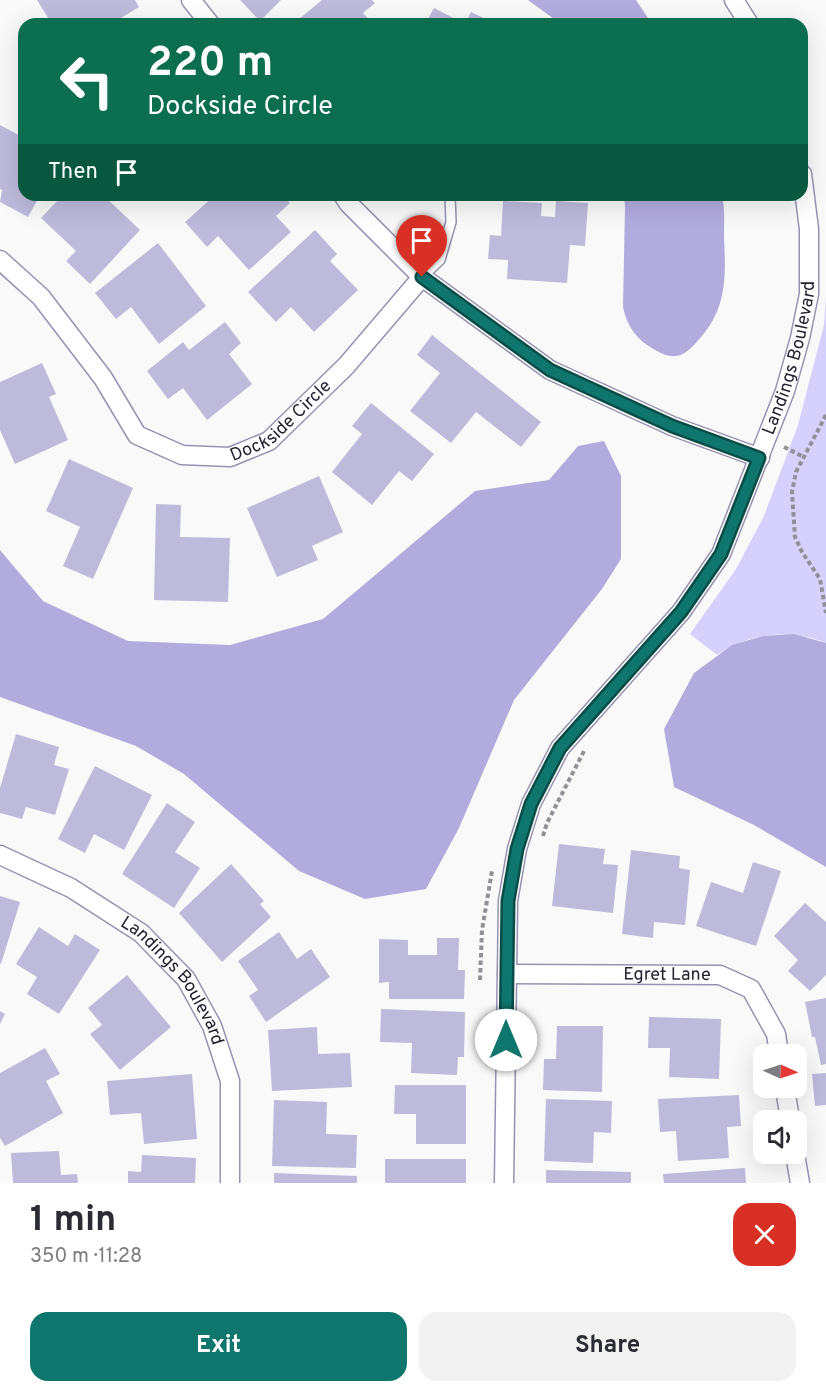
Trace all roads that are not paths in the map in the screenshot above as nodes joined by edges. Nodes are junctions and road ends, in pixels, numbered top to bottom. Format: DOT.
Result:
graph roads {
  1 [pos="190,0"];
  2 [pos="734,0"];
  3 [pos="205,18"];
  4 [pos="745,18"];
  5 [pos="808,194"];
  6 [pos="347,201"];
  7 [pos="450,201"];
  8 [pos="818,228"];
  9 [pos="0,260"];
  10 [pos="422,277"];
  11 [pos="759,458"];
  12 [pos="0,855"];
  13 [pos="507,974"];
  14 [pos="778,1044"];
  15 [pos="797,1164"];
  16 [pos="231,1183"];
  17 [pos="504,1183"];
  18 [pos="800,1183"];
  1 -- 3 [label="street"];
  2 -- 4 [label="street"];
  5 -- 8 [label="street, Landings Boulevard"];
  6 -- 10 [label="street"];
  7 -- 10 [label="lane"];
  8 -- 11 [label="street, Landings Boulevard"];
  9 -- 10 [label="street, Dockside Circle"];
  10 -- 11 [label="street"];
  11 -- 13 [label="street, Landings Boulevard"];
  12 -- 16 [label="street, Landings Boulevard"];
  13 -- 14 [label="street, Egret Lane"];
  13 -- 17 [label="street, Landings Boulevard"];
  15 -- 18 [label="street"];
}
